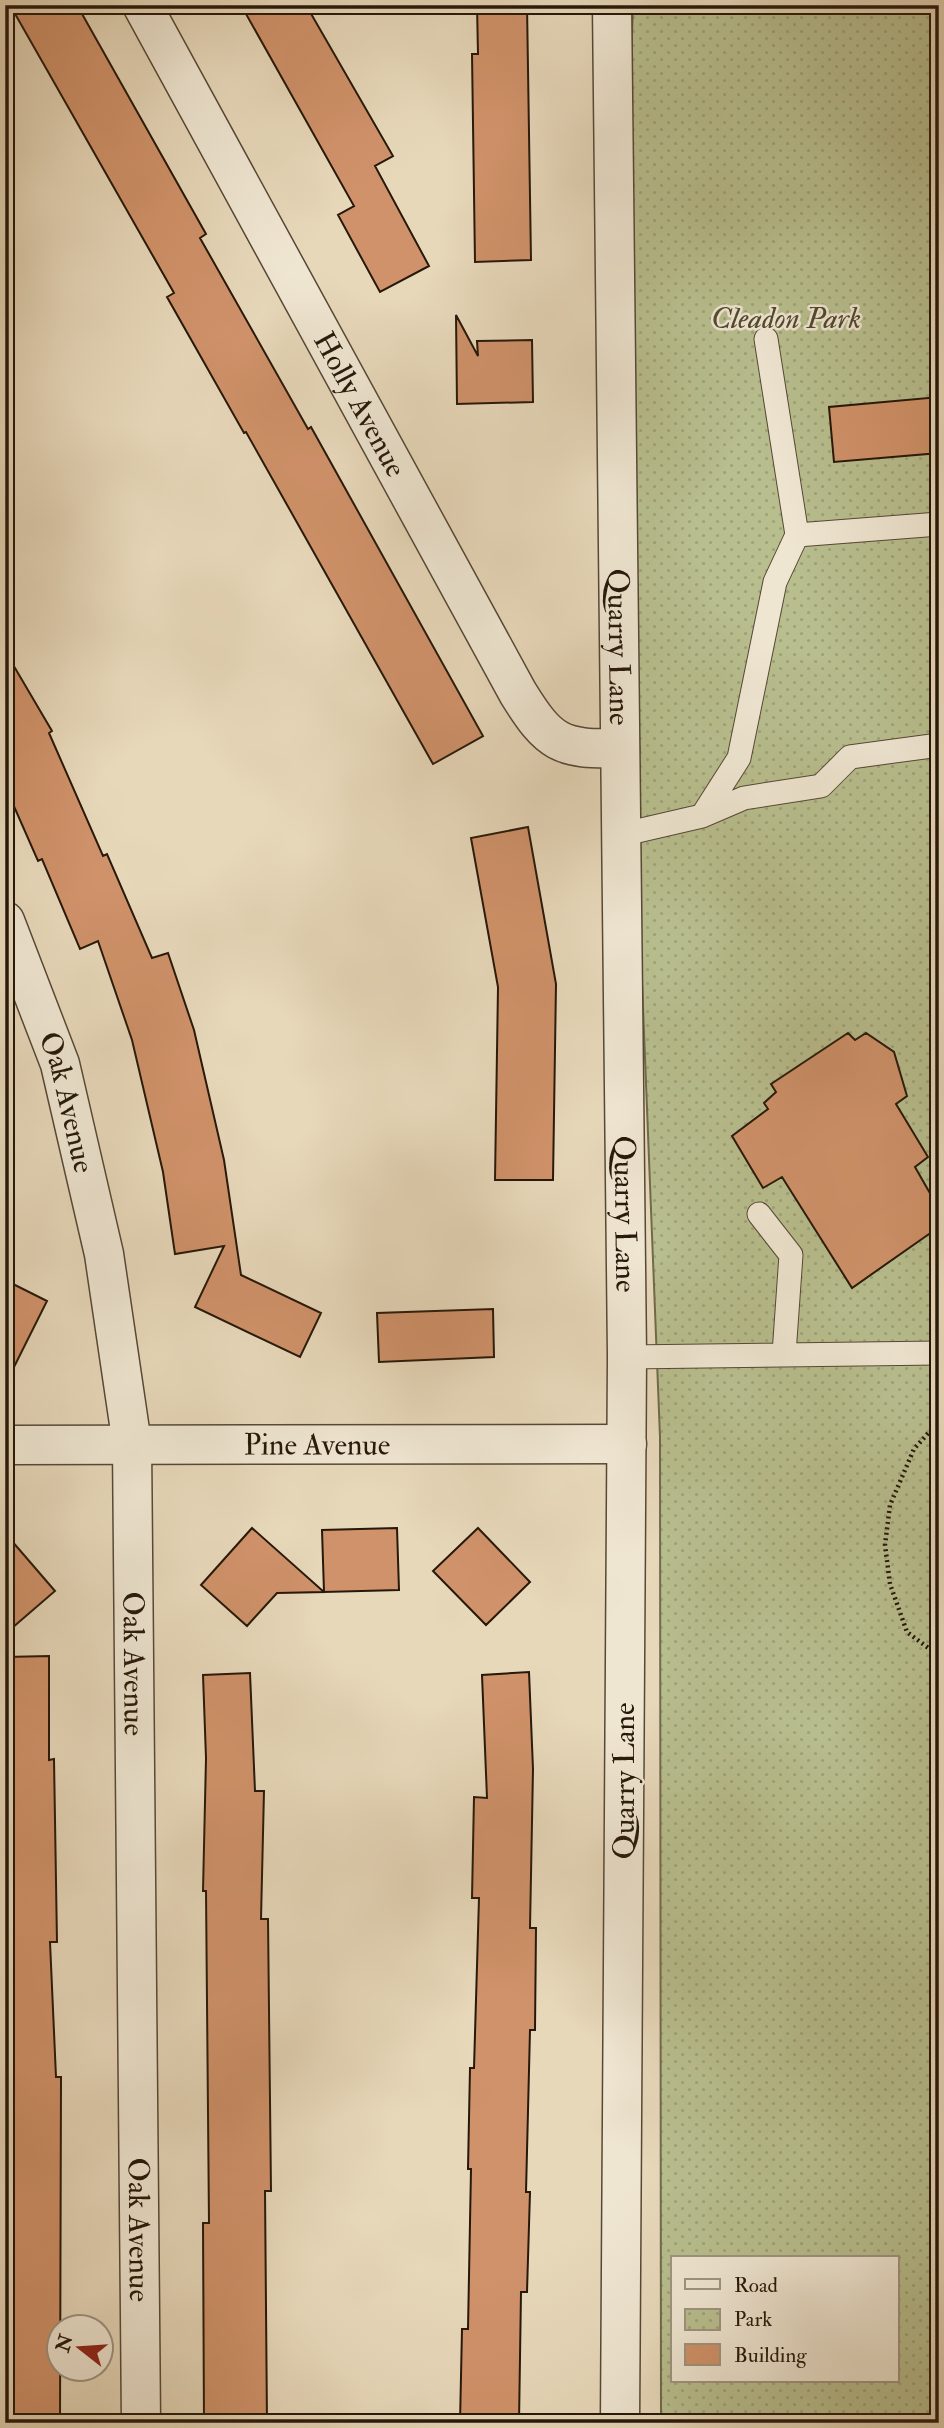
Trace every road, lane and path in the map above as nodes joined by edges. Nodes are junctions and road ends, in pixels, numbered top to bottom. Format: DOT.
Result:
graph roads {
  1 [pos="142,5"];
  2 [pos="612,5"];
  3 [pos="766,339"];
  4 [pos="939,524"];
  5 [pos="797,535"];
  6 [pos="939,745"];
  7 [pos="620,748"];
  8 [pos="702,816"];
  9 [pos="621,835"];
  10 [pos="5,921"];
  11 [pos="759,1213"];
  12 [pos="939,1353"];
  13 [pos="785,1354"];
  14 [pos="627,1357"];
  15 [pos="939,1421"];
  16 [pos="132,1444"];
  17 [pos="626,1444"];
  18 [pos="5,1445"];
  19 [pos="939,1656"];
  20 [pos="141,2423"];
  21 [pos="620,2423"];
  1 -- 7 [label="street, Holly Avenue"];
  2 -- 7 [label="street, Quarry Lane"];
  3 -- 5 [label="lane"];
  4 -- 5 [label="lane"];
  5 -- 8 [label="lane"];
  6 -- 8 [label="lane"];
  7 -- 9 [label="street, Quarry Lane"];
  8 -- 9 [label="lane"];
  9 -- 14 [label="street, Quarry Lane"];
  10 -- 16 [label="street, Oak Avenue"];
  11 -- 13 [label="lane"];
  12 -- 13 [label="lane"];
  13 -- 14 [label="lane"];
  14 -- 17 [label="street, Quarry Lane"];
  15 -- 19 [label="path"];
  16 -- 17 [label="street, Pine Avenue"];
  16 -- 18 [label="street, Pine Avenue"];
  16 -- 20 [label="street, Oak Avenue"];
  17 -- 21 [label="street, Quarry Lane"];
}
